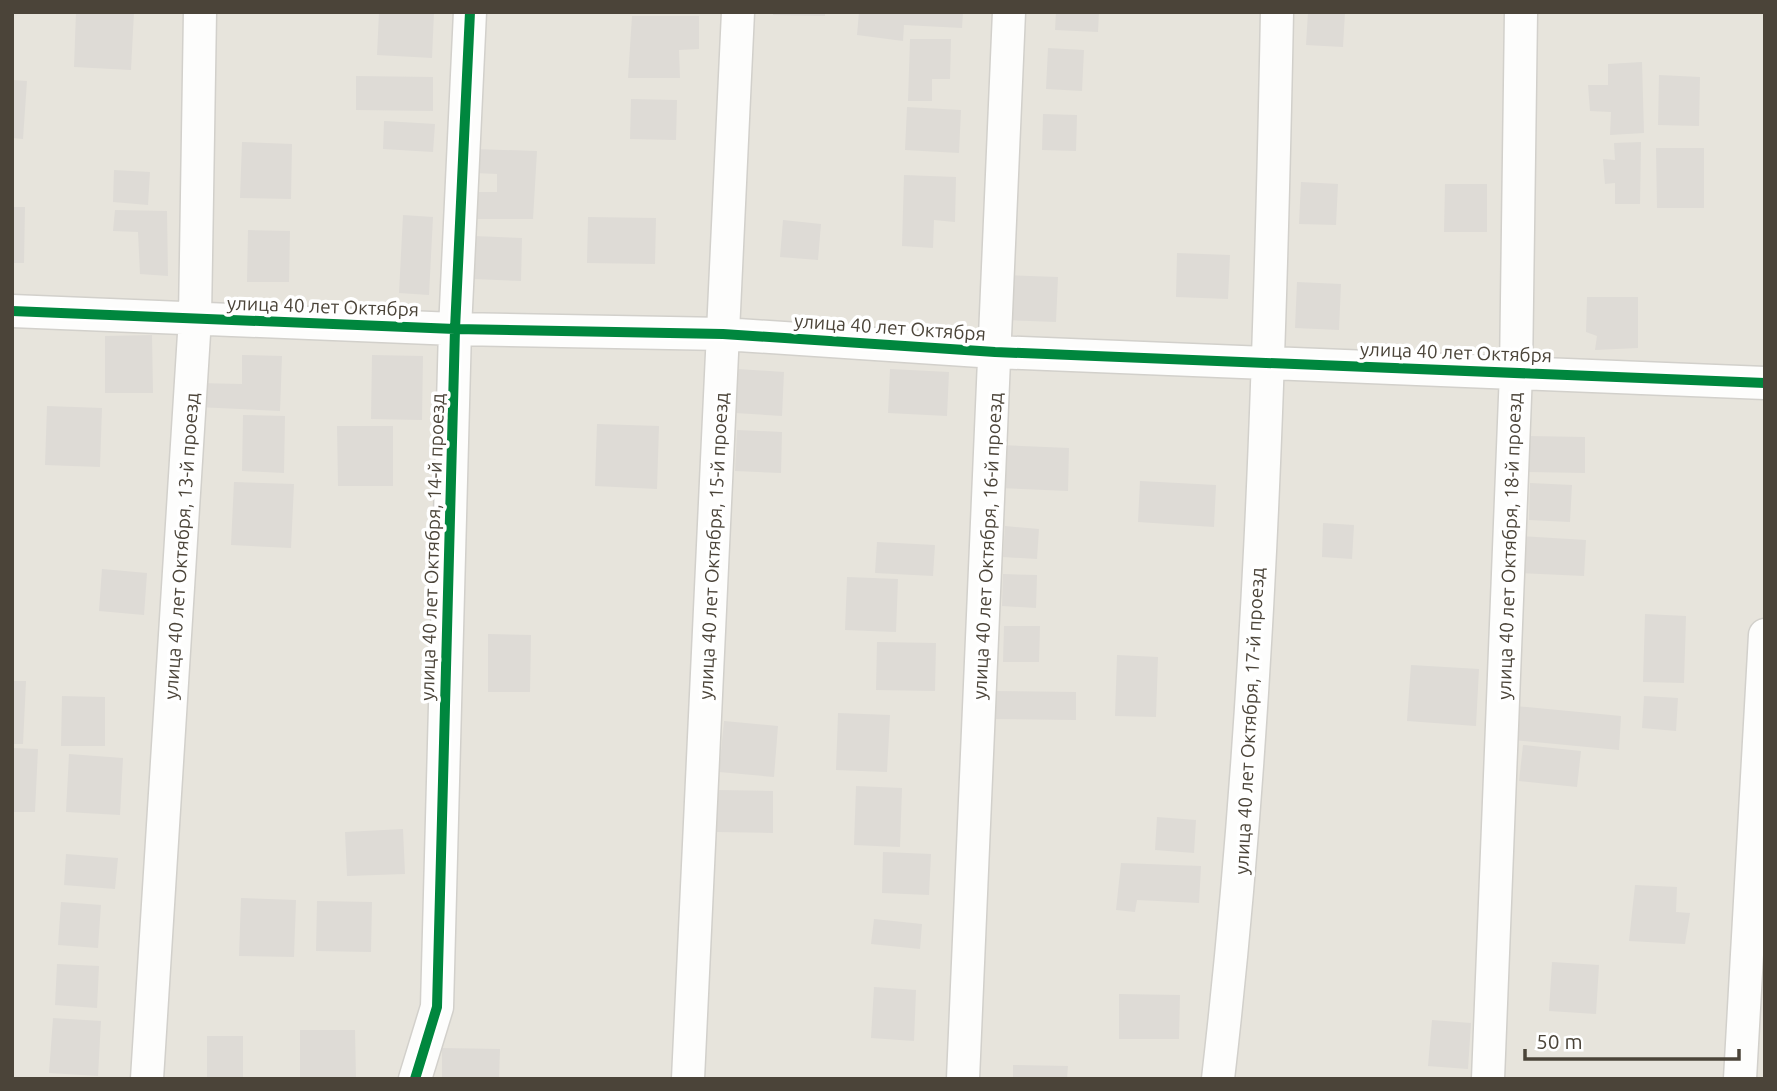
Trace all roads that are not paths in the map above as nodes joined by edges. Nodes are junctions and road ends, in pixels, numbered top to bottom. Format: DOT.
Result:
graph roads {
  1 [pos="200,12"];
  2 [pos="470,12"];
  3 [pos="738,12"];
  4 [pos="1009,12"];
  5 [pos="1277,12"];
  6 [pos="1521,12"];
  7 [pos="12,311"];
  8 [pos="195,318"];
  9 [pos="455,329"];
  10 [pos="723,334"];
  11 [pos="995,352"];
  12 [pos="1270,363"];
  13 [pos="1516,372"];
  14 [pos="1765,383"];
  15 [pos="1765,635"];
  16 [pos="147,1079"];
  17 [pos="415,1079"];
  18 [pos="688,1079"];
  19 [pos="963,1079"];
  20 [pos="1218,1079"];
  21 [pos="1488,1079"];
  22 [pos="1740,1079"];
  1 -- 8 [label="street, улица 40 лет Октября, 13-й проезд"];
  2 -- 9 [label="street, улица 40 лет Октября, 14-й проезд"];
  3 -- 10 [label="street, улица 40 лет Октября, 15-й проезд"];
  4 -- 11 [label="street, улица 40 лет Октября, 16-й проезд"];
  5 -- 12 [label="street, улица 40 лет Октября, 17-й проезд"];
  6 -- 13 [label="street, улица 40 лет Октября, 18-й проезд"];
  7 -- 8 [label="street, улица 40 лет Октября"];
  8 -- 9 [label="street, улица 40 лет Октября"];
  8 -- 16 [label="street, улица 40 лет Октября, 13-й проезд"];
  9 -- 10 [label="street, улица 40 лет Октября"];
  9 -- 17 [label="street, улица 40 лет Октября, 14-й проезд"];
  10 -- 11 [label="street, улица 40 лет Октября"];
  10 -- 18 [label="street, улица 40 лет Октября, 15-й проезд"];
  11 -- 12 [label="street, улица 40 лет Октября"];
  11 -- 19 [label="street, улица 40 лет Октября, 16-й проезд"];
  12 -- 13 [label="street, улица 40 лет Октября"];
  12 -- 20 [label="street, улица 40 лет Октября, 17-й проезд"];
  13 -- 14 [label="street, улица 40 лет Октября"];
  13 -- 21 [label="street, улица 40 лет Октября, 18-й проезд"];
  15 -- 22 [label="street"];
}
